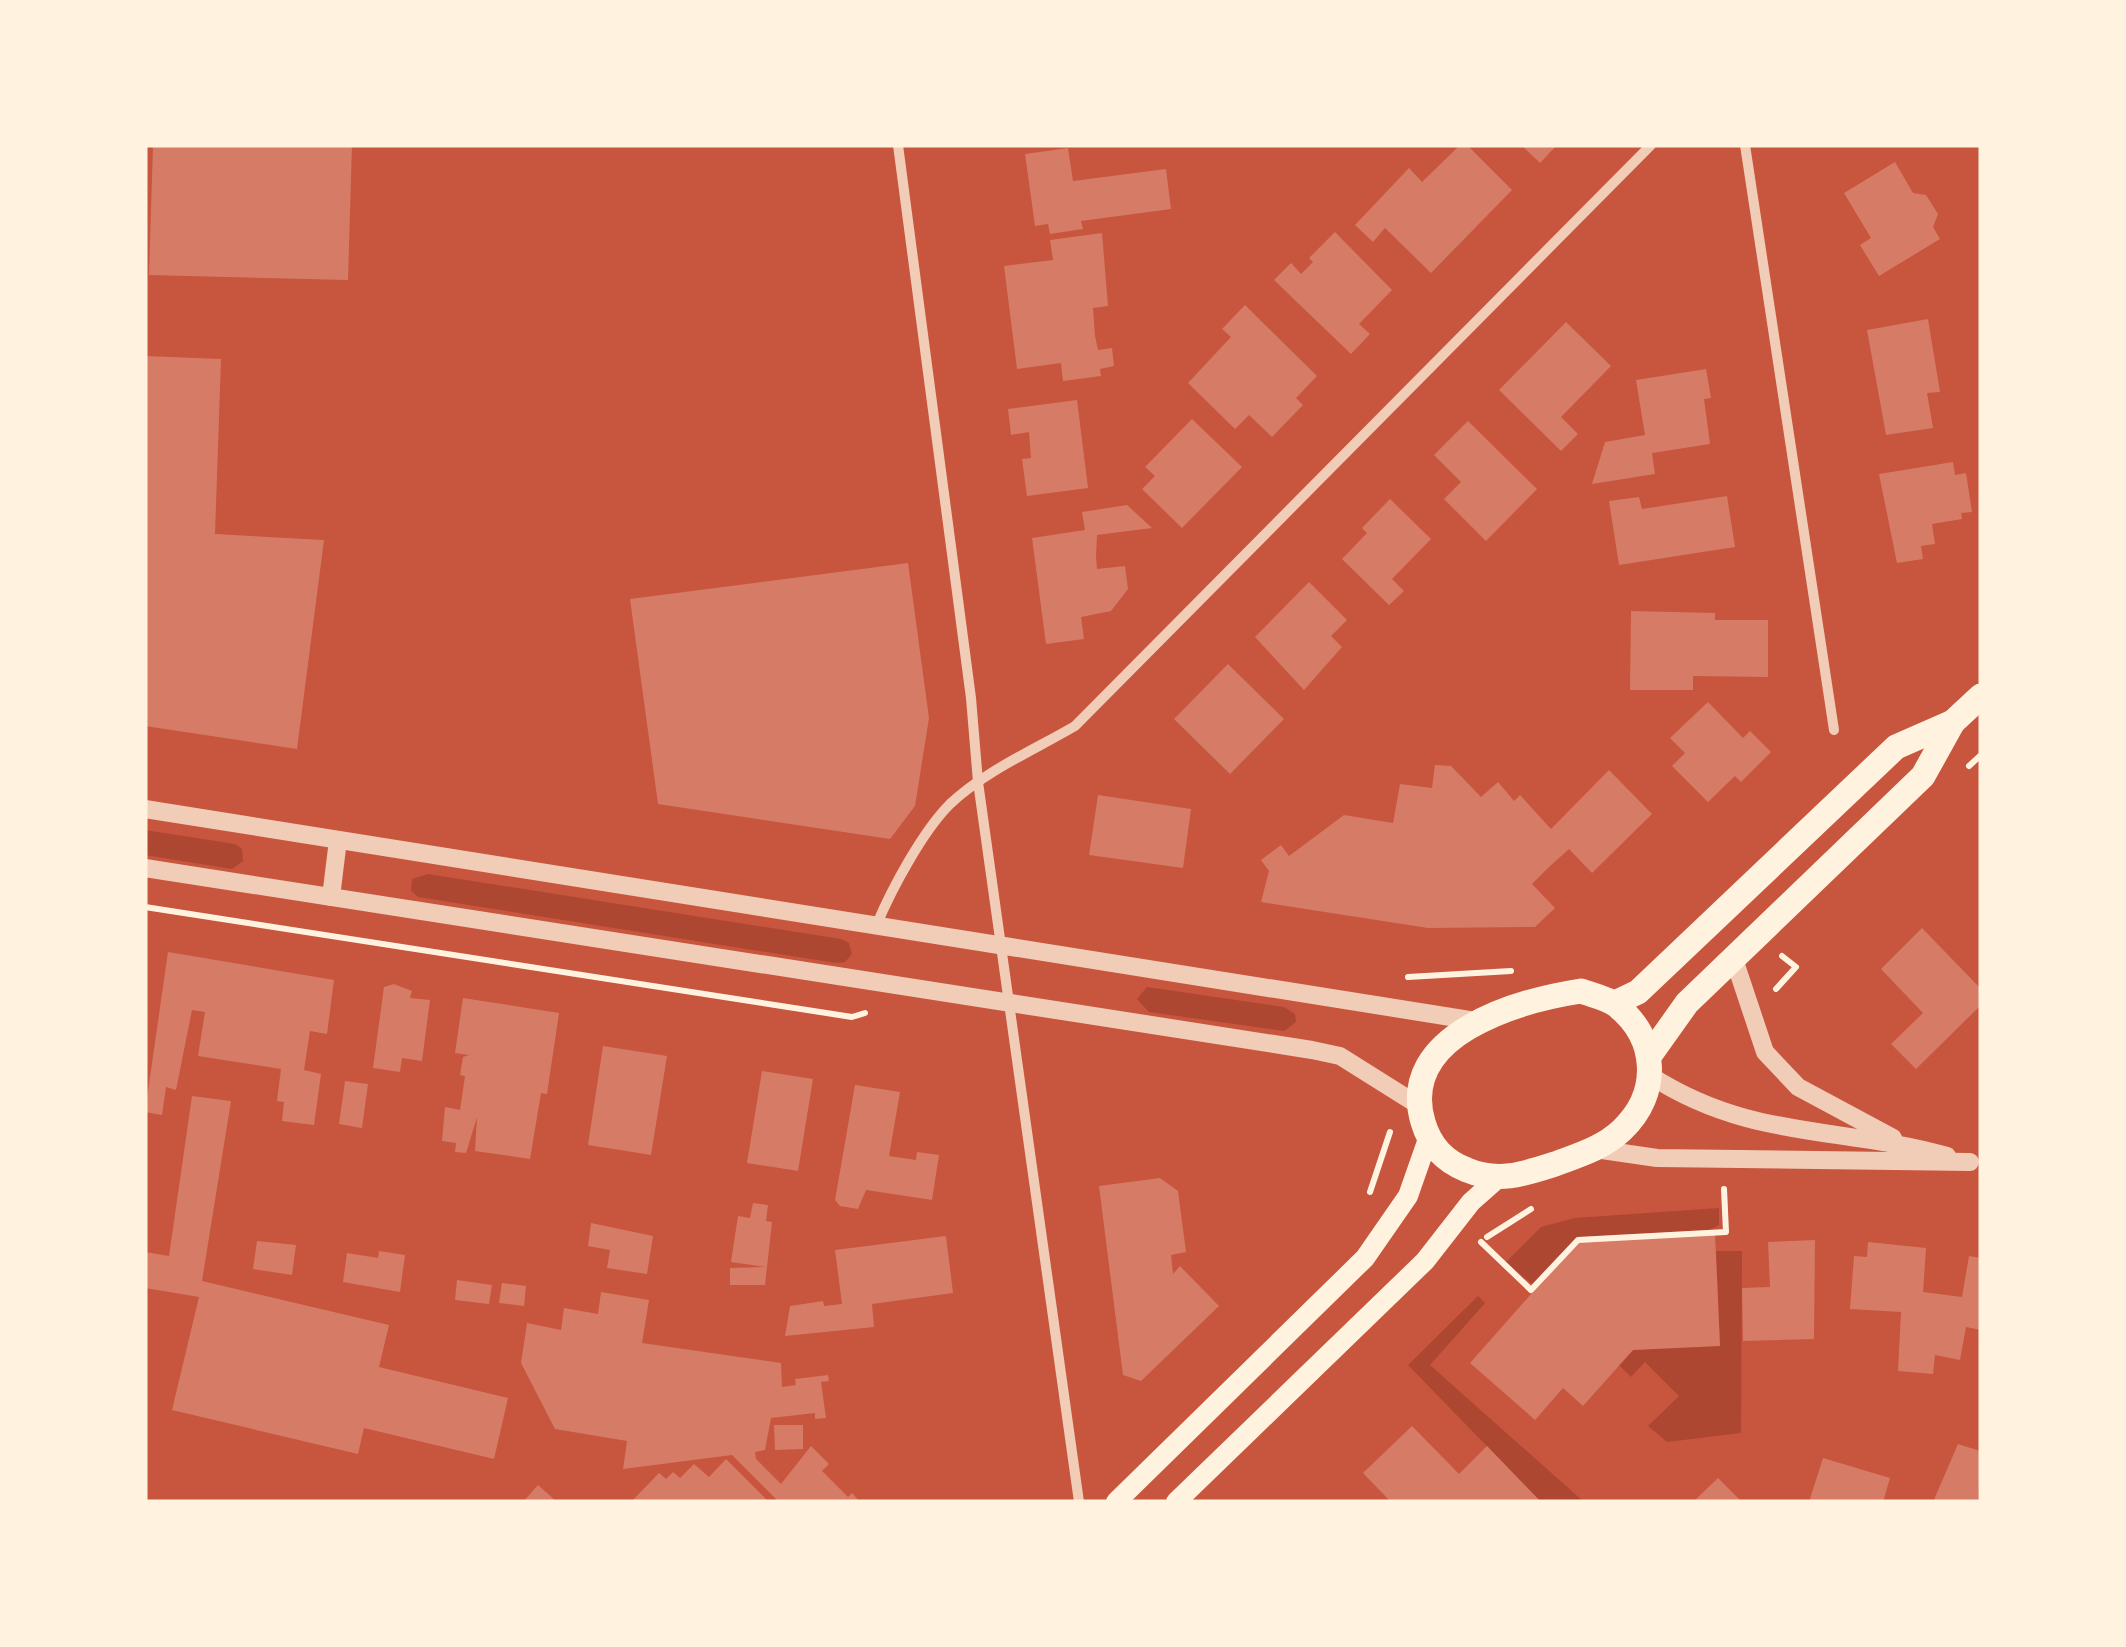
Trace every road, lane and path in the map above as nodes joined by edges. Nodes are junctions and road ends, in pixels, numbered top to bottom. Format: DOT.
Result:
graph roads {
  1 [pos="898,145"];
  2 [pos="1651,145"];
  3 [pos="1745,145"];
  4 [pos="1981,696"];
  5 [pos="1953,722"];
  6 [pos="1834,730"];
  7 [pos="978,782"];
  8 [pos="145,809"];
  9 [pos="338,840"];
  10 [pos="145,868"];
  11 [pos="331,897"];
  12 [pos="145,908"];
  13 [pos="878,924"];
  14 [pos="1003,944"];
  15 [pos="1733,956"];
  16 [pos="1011,1002"];
  17 [pos="1614,1003"];
  18 [pos="870,1012"];
  19 [pos="1482,1022"];
  20 [pos="1650,1065"];
  21 [pos="1418,1105"];
  22 [pos="1392,1123"];
  23 [pos="1428,1139"];
  24 [pos="1902,1143"];
  25 [pos="1596,1149"];
  26 [pos="1976,1163"];
  27 [pos="1497,1179"];
  28 [pos="1724,1188"];
  29 [pos="1365,1206"];
  30 [pos="1481,1242"];
  31 [pos="1079,1502"];
  32 [pos="1116,1502"];
  33 [pos="1176,1502"];
  1 -- 7 [label="street"];
  2 -- 7 [label="street"];
  3 -- 6 [label="street"];
  4 -- 5 [label="main road"];
  5 -- 15 [label="main road"];
  5 -- 17 [label="main road"];
  7 -- 13 [label="street"];
  7 -- 14 [label="street"];
  8 -- 9 [label="street"];
  9 -- 11 [label="street"];
  9 -- 13 [label="street"];
  10 -- 11 [label="street"];
  11 -- 16 [label="street"];
  12 -- 18 [label="path"];
  13 -- 14 [label="street"];
  14 -- 16 [label="street"];
  14 -- 19 [label="street"];
  15 -- 20 [label="main road"];
  15 -- 24 [label="street"];
  16 -- 21 [label="street"];
  16 -- 31 [label="street"];
  17 -- 19 [label="main road"];
  17 -- 20 [label="main road"];
  19 -- 21 [label="main road"];
  20 -- 24 [label="street"];
  20 -- 25 [label="main road"];
  21 -- 23 [label="main road"];
  22 -- 29 [label="path"];
  23 -- 27 [label="main road"];
  23 -- 32 [label="main road"];
  24 -- 26 [label="street"];
  25 -- 26 [label="street"];
  25 -- 27 [label="main road"];
  27 -- 33 [label="main road"];
  28 -- 30 [label="path"];
}
